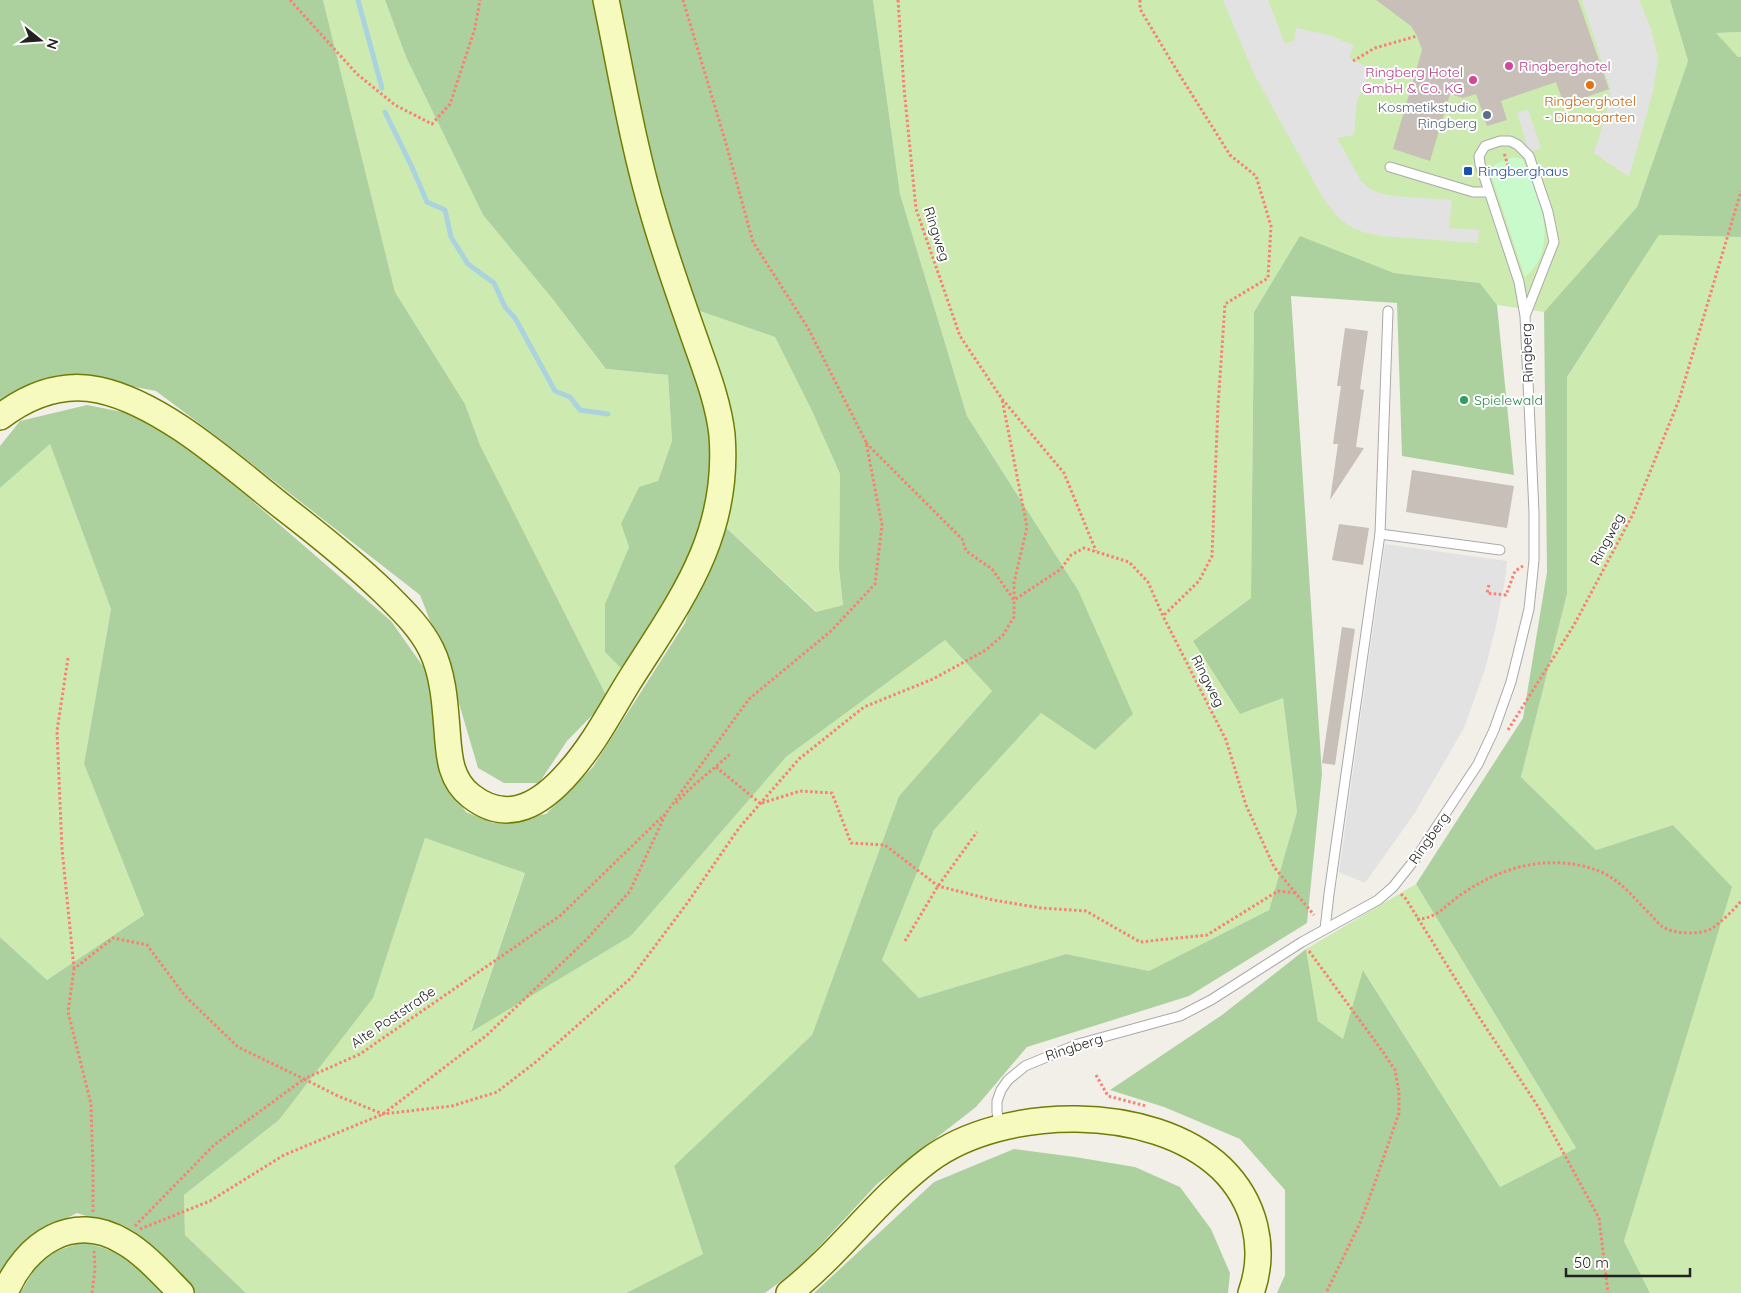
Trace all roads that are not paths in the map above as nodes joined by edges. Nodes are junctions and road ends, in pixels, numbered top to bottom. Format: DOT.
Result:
graph roads {
  1 [pos="606,0"];
  2 [pos="1390,167"];
  3 [pos="1488,192"];
  4 [pos="1388,311"];
  5 [pos="1525,316"];
  6 [pos="0,417"];
  7 [pos="1380,534"];
  8 [pos="1500,550"];
  9 [pos="1325,929"];
  10 [pos="1000,1129"];
  11 [pos="5,1293"];
  12 [pos="181,1293"];
  13 [pos="789,1293"];
  14 [pos="1251,1293"];
  1 -- 6 [label="main road"];
  2 -- 3 [label="lane"];
  3 -- 5 [label="lane, Ringberg"];
  3 -- 5 [label="lane, Ringberg"];
  4 -- 7 [label="lane"];
  5 -- 9 [label="lane, Ringberg"];
  7 -- 8 [label="lane"];
  7 -- 9 [label="lane"];
  9 -- 10 [label="lane, Ringberg"];
  10 -- 13 [label="main road"];
  10 -- 14 [label="main road"];
  11 -- 12 [label="main road"];
}
